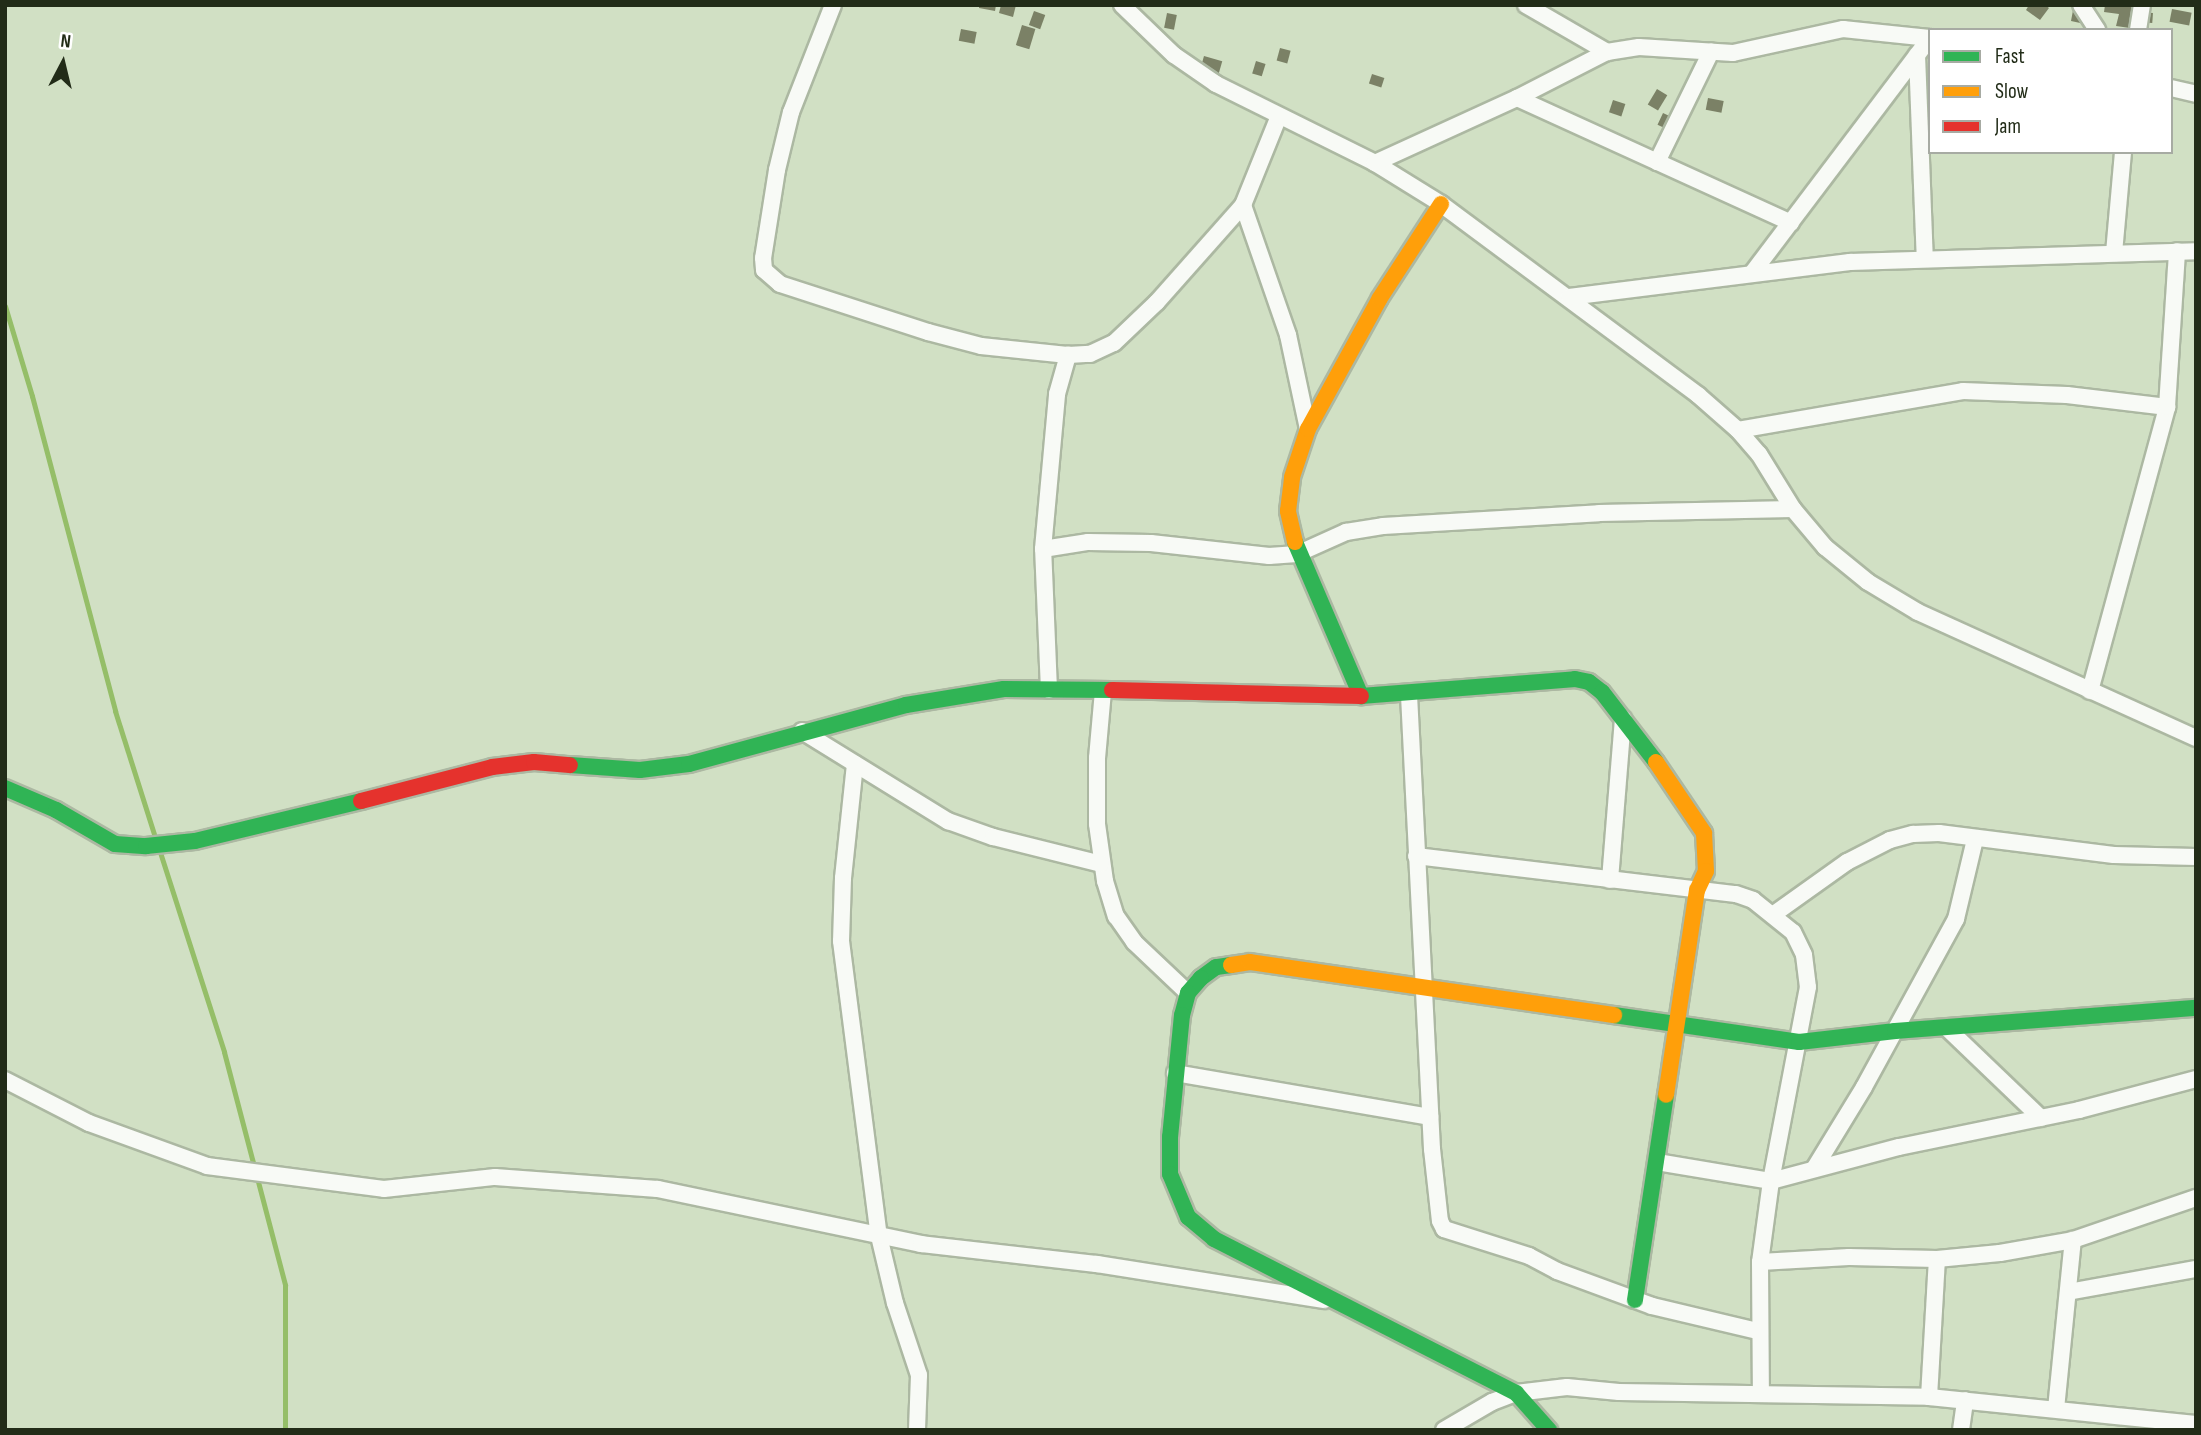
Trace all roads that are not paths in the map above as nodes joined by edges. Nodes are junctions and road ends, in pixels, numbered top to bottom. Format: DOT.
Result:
graph roads {
  1 [pos="833,5"];
  2 [pos="1122,5"];
  3 [pos="1525,5"];
  4 [pos="2081,5"];
  5 [pos="2142,5"];
  6 [pos="2096,28"];
  7 [pos="2138,28"];
  8 [pos="1928,38"];
  9 [pos="1928,41"];
  10 [pos="1607,52"];
  11 [pos="1711,52"];
  12 [pos="1917,55"];
  13 [pos="2173,88"];
  14 [pos="2196,94"];
  15 [pos="1517,98"];
  16 [pos="1279,116"];
  17 [pos="2123,154"];
  18 [pos="1657,162"];
  19 [pos="1375,163"];
  20 [pos="1441,204"];
  21 [pos="1243,205"];
  22 [pos="1791,222"];
  23 [pos="2177,251"];
  24 [pos="2196,251"];
  25 [pos="2114,253"];
  26 [pos="1926,259"];
  27 [pos="1753,272"];
  28 [pos="1569,297"];
  29 [pos="1068,355"];
  30 [pos="2168,407"];
  31 [pos="1308,429"];
  32 [pos="1738,430"];
  33 [pos="1793,509"];
  34 [pos="1043,550"];
  35 [pos="1297,554"];
  36 [pos="1049,690"];
  37 [pos="1103,691"];
  38 [pos="2090,691"];
  39 [pos="1409,695"];
  40 [pos="1361,696"];
  41 [pos="1623,719"];
  42 [pos="803,731"];
  43 [pos="2196,738"];
  44 [pos="855,764"];
  45 [pos="5,788"];
  46 [pos="1975,839"];
  47 [pos="1416,856"];
  48 [pos="2196,857"];
  49 [pos="1101,864"];
  50 [pos="1610,880"];
  51 [pos="1697,890"];
  52 [pos="1774,914"];
  53 [pos="1425,986"];
  54 [pos="1188,993"];
  55 [pos="2196,1008"];
  56 [pos="1676,1024"];
  57 [pos="1947,1028"];
  58 [pos="1895,1031"];
  59 [pos="1799,1042"];
  60 [pos="1175,1073"];
  61 [pos="2196,1079"];
  62 [pos="5,1080"];
  63 [pos="1430,1116"];
  64 [pos="2041,1118"];
  65 [pos="1657,1161"];
  66 [pos="1814,1169"];
  67 [pos="1771,1181"];
  68 [pos="2196,1198"];
  69 [pos="879,1236"];
  70 [pos="2073,1240"];
  71 [pos="1937,1259"];
  72 [pos="1760,1262"];
  73 [pos="2196,1269"];
  74 [pos="2068,1292"];
  75 [pos="1635,1300"];
  76 [pos="1336,1301"];
  77 [pos="1758,1331"];
  78 [pos="1516,1392"];
  79 [pos="1760,1393"];
  80 [pos="1929,1396"];
  81 [pos="1965,1400"];
  82 [pos="2056,1409"];
  83 [pos="2196,1424"];
  84 [pos="917,1430"];
  85 [pos="1444,1430"];
  86 [pos="1549,1430"];
  87 [pos="1961,1430"];
  1 -- 29 [label="street"];
  2 -- 16 [label="street"];
  3 -- 10 [label="street"];
  4 -- 6 [label="street"];
  5 -- 7 [label="street"];
  8 -- 11 [label="street"];
  9 -- 12 [label="street"];
  10 -- 11 [label="street"];
  10 -- 15 [label="street"];
  11 -- 18 [label="street"];
  12 -- 22 [label="street"];
  12 -- 26 [label="street"];
  13 -- 14 [label="street"];
  15 -- 18 [label="street"];
  15 -- 19 [label="street"];
  16 -- 19 [label="street"];
  16 -- 21 [label="street"];
  17 -- 25 [label="street"];
  18 -- 22 [label="street"];
  19 -- 20 [label="street"];
  20 -- 28 [label="street"];
  20 -- 31 [label="street"];
  21 -- 29 [label="street"];
  21 -- 31 [label="street"];
  22 -- 27 [label="street"];
  23 -- 24 [label="street"];
  23 -- 25 [label="street"];
  23 -- 30 [label="street"];
  25 -- 26 [label="street"];
  26 -- 27 [label="street"];
  27 -- 28 [label="street"];
  28 -- 32 [label="street"];
  29 -- 34 [label="street"];
  30 -- 32 [label="street"];
  30 -- 38 [label="street"];
  31 -- 35 [label="street"];
  32 -- 33 [label="street"];
  33 -- 35 [label="street"];
  33 -- 38 [label="street"];
  34 -- 35 [label="street"];
  34 -- 36 [label="street"];
  35 -- 40 [label="street"];
  36 -- 37 [label="street"];
  36 -- 42 [label="street"];
  37 -- 40 [label="street"];
  37 -- 49 [label="street"];
  38 -- 43 [label="street"];
  39 -- 40 [label="street"];
  39 -- 41 [label="street"];
  39 -- 47 [label="street"];
  41 -- 50 [label="street"];
  41 -- 51 [label="street"];
  42 -- 44 [label="street"];
  42 -- 45 [label="street"];
  44 -- 49 [label="street"];
  44 -- 69 [label="street"];
  46 -- 48 [label="street"];
  46 -- 52 [label="street"];
  46 -- 58 [label="street"];
  47 -- 50 [label="street"];
  47 -- 53 [label="street"];
  49 -- 54 [label="street"];
  50 -- 51 [label="street"];
  51 -- 52 [label="street"];
  51 -- 56 [label="street"];
  52 -- 59 [label="street"];
  53 -- 54 [label="street"];
  53 -- 56 [label="street"];
  53 -- 63 [label="street"];
  54 -- 60 [label="street"];
  55 -- 57 [label="street"];
  56 -- 59 [label="street"];
  56 -- 65 [label="street"];
  57 -- 58 [label="street"];
  57 -- 64 [label="street"];
  58 -- 59 [label="street"];
  58 -- 66 [label="street"];
  59 -- 67 [label="street"];
  60 -- 63 [label="street"];
  60 -- 76 [label="street"];
  61 -- 64 [label="street"];
  62 -- 69 [label="street"];
  63 -- 75 [label="street"];
  64 -- 66 [label="street"];
  65 -- 67 [label="street"];
  65 -- 75 [label="street"];
  66 -- 67 [label="street"];
  67 -- 72 [label="street"];
  68 -- 70 [label="street"];
  69 -- 76 [label="street"];
  69 -- 84 [label="street"];
  70 -- 71 [label="street"];
  70 -- 74 [label="street"];
  71 -- 72 [label="street"];
  71 -- 80 [label="street"];
  72 -- 77 [label="street"];
  73 -- 74 [label="street"];
  74 -- 82 [label="street"];
  75 -- 77 [label="street"];
  76 -- 78 [label="street"];
  77 -- 79 [label="street"];
  78 -- 79 [label="street"];
  78 -- 85 [label="street"];
  78 -- 86 [label="street"];
  79 -- 80 [label="street"];
  80 -- 81 [label="street"];
  81 -- 82 [label="street"];
  81 -- 87 [label="street"];
  82 -- 83 [label="street"];
}
